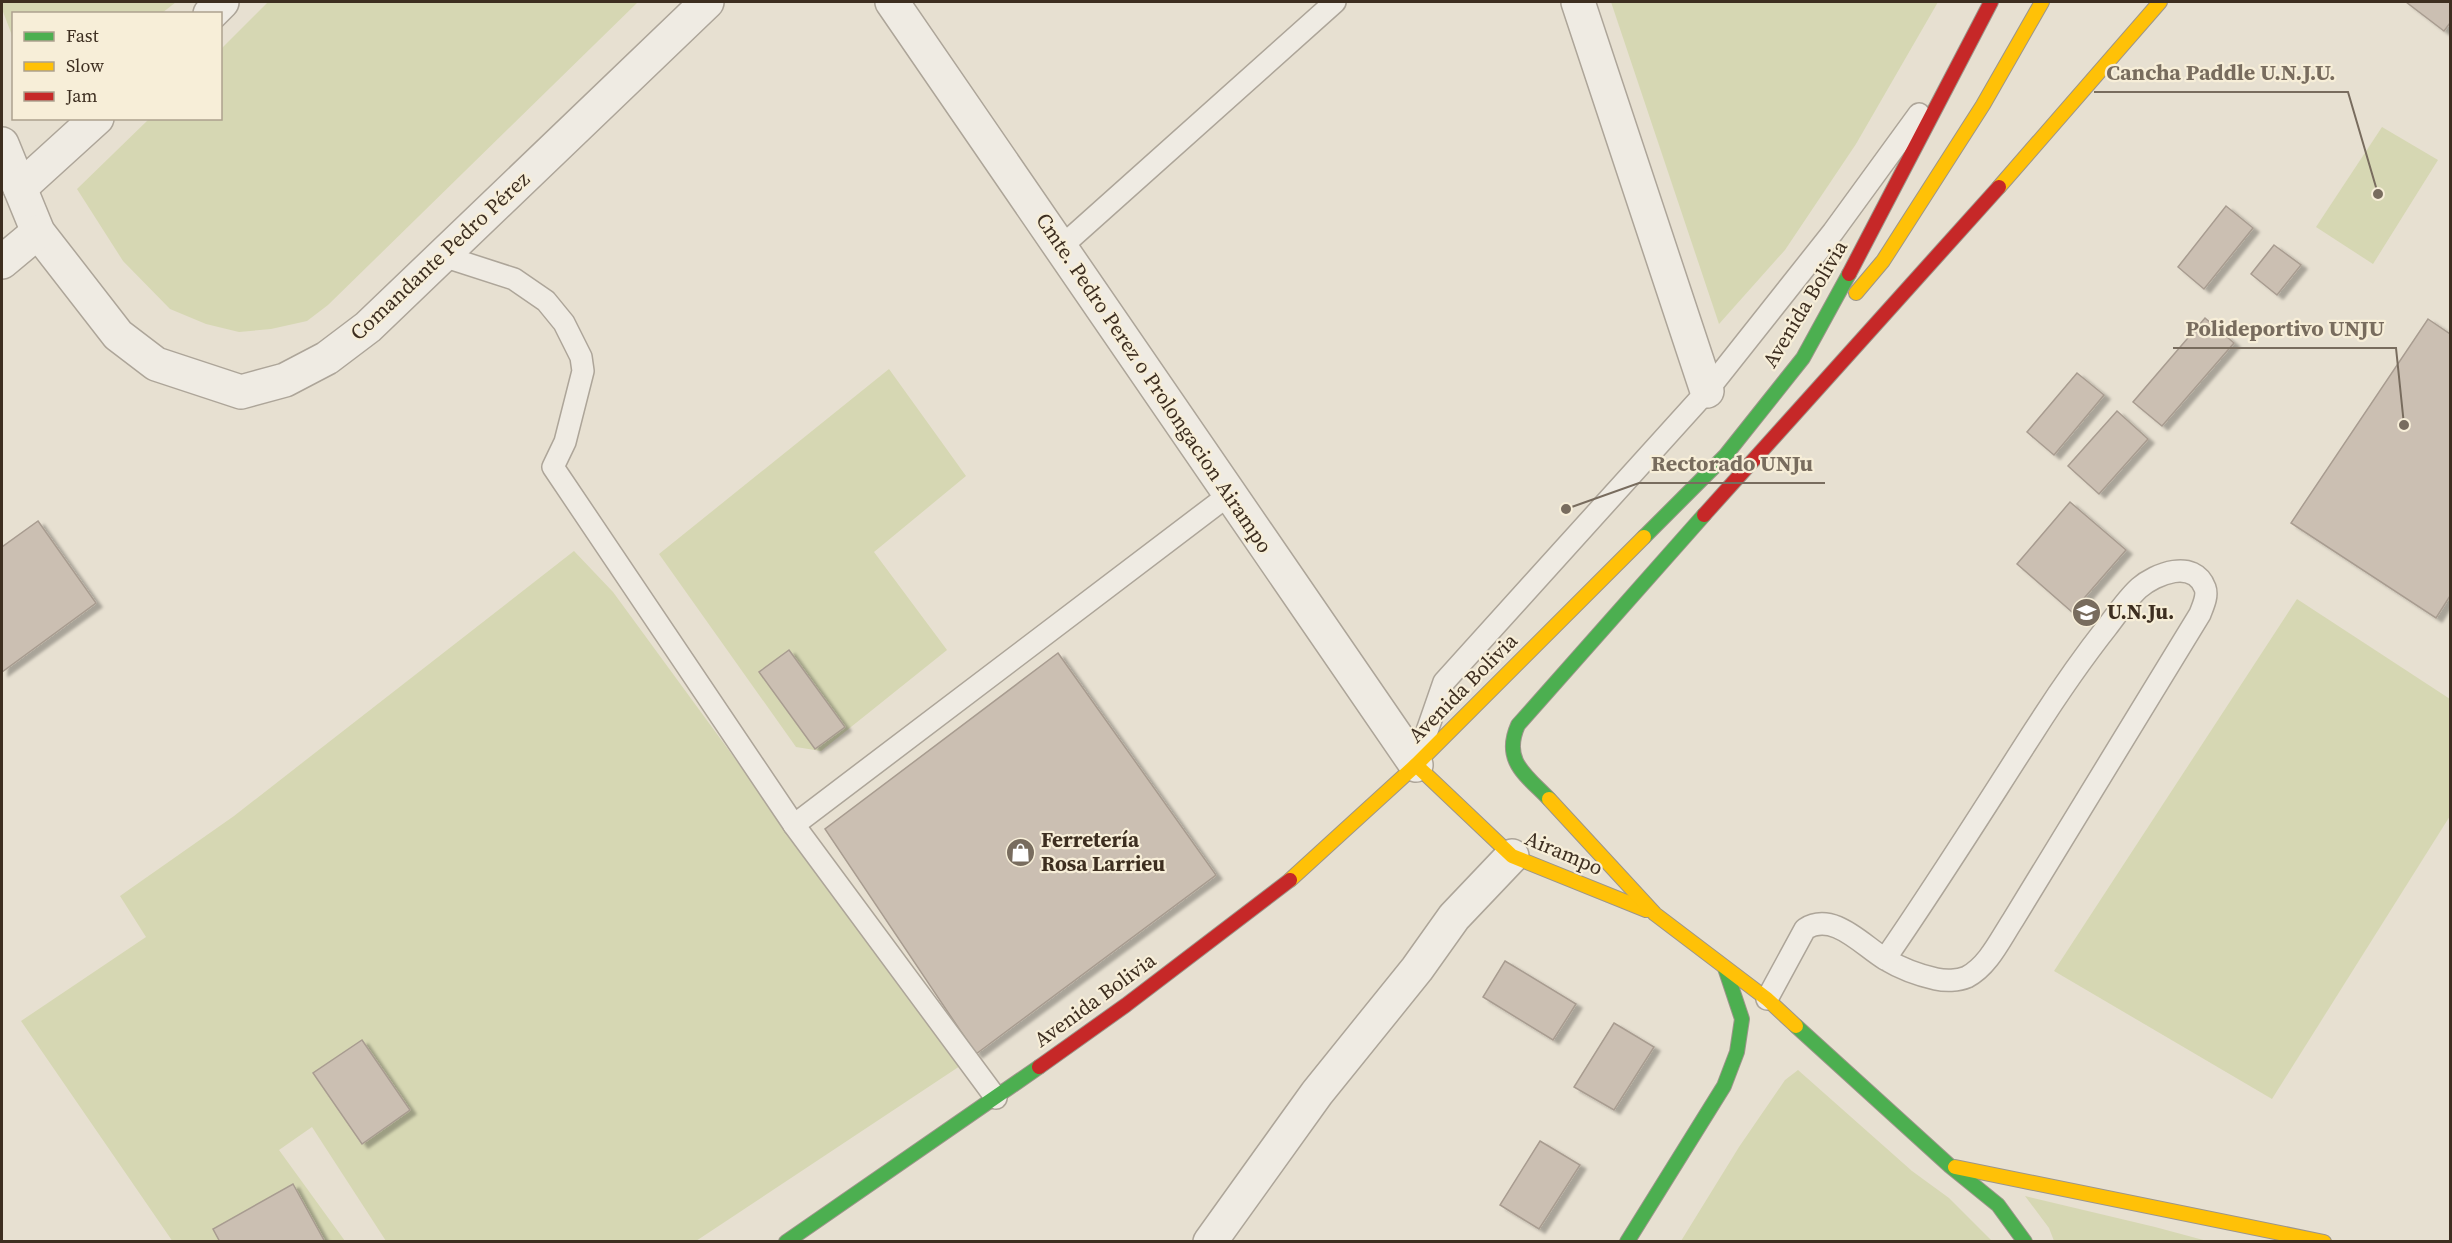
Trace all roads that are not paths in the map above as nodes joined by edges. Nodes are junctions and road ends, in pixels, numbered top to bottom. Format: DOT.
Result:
graph roads {
  1 [pos="707,2"];
  2 [pos="892,2"];
  3 [pos="1335,2"];
  4 [pos="1578,2"];
  5 [pos="1990,2"];
  6 [pos="2042,2"];
  7 [pos="2160,2"];
  8 [pos="1970,43"];
  9 [pos="95,120"];
  10 [pos="2,144"];
  11 [pos="20,188"];
  12 [pos="38,232"];
  13 [pos="1061,247"];
  14 [pos="443,256"];
  15 [pos="2,262"];
  16 [pos="1803,358"];
  17 [pos="1707,391"];
  18 [pos="1230,494"];
  19 [pos="1416,765"];
  20 [pos="794,825"];
  21 [pos="1512,856"];
  22 [pos="1655,914"];
  23 [pos="1885,959"];
  24 [pos="1725,968"];
  25 [pos="1767,999"];
  26 [pos="996,1098"];
  27 [pos="1950,1166"];
  28 [pos="786,1242"];
  29 [pos="1210,1242"];
  30 [pos="1627,1242"];
  31 [pos="2025,1242"];
  32 [pos="2324,1242"];
  1 -- 14 [label="street, Comandante Pedro Pérez"];
  2 -- 13 [label="street, Cmte. Pedro Perez o Prolongacion Airampo"];
  3 -- 13 [label="lane"];
  4 -- 17 [label="street"];
  5 -- 8 [label="main road, Avenida Bolivia"];
  6 -- 16 [label="main road"];
  7 -- 22 [label="main road, Airampo"];
  8 -- 16 [label="main road, Avenida Bolivia"];
  8 -- 17 [label="lane"];
  9 -- 11 [label="street"];
  10 -- 11 [label="street, Comandante Pedro Pérez"];
  11 -- 12 [label="street, Comandante Pedro Pérez"];
  12 -- 14 [label="street, Comandante Pedro Pérez"];
  12 -- 15 [label="street"];
  13 -- 18 [label="street, Cmte. Pedro Perez o Prolongacion Airampo"];
  14 -- 20 [label="lane"];
  16 -- 19 [label="main road, Avenida Bolivia"];
  17 -- 19 [label="lane"];
  18 -- 19 [label="street, Cmte. Pedro Perez o Prolongacion Airampo"];
  18 -- 20 [label="lane"];
  19 -- 21 [label="main road, Airampo"];
  19 -- 26 [label="main road, Avenida Bolivia"];
  20 -- 26 [label="lane"];
  21 -- 22 [label="main road, Airampo"];
  21 -- 29 [label="street"];
  22 -- 24 [label="main road, Airampo"];
  23 -- 23 [label="lane"];
  23 -- 25 [label="lane"];
  24 -- 25 [label="main road, Airampo"];
  24 -- 30 [label="main road"];
  25 -- 27 [label="main road, Airampo"];
  26 -- 28 [label="main road, Avenida Bolivia"];
  27 -- 31 [label="main road, Airampo"];
  27 -- 32 [label="main road"];
}
